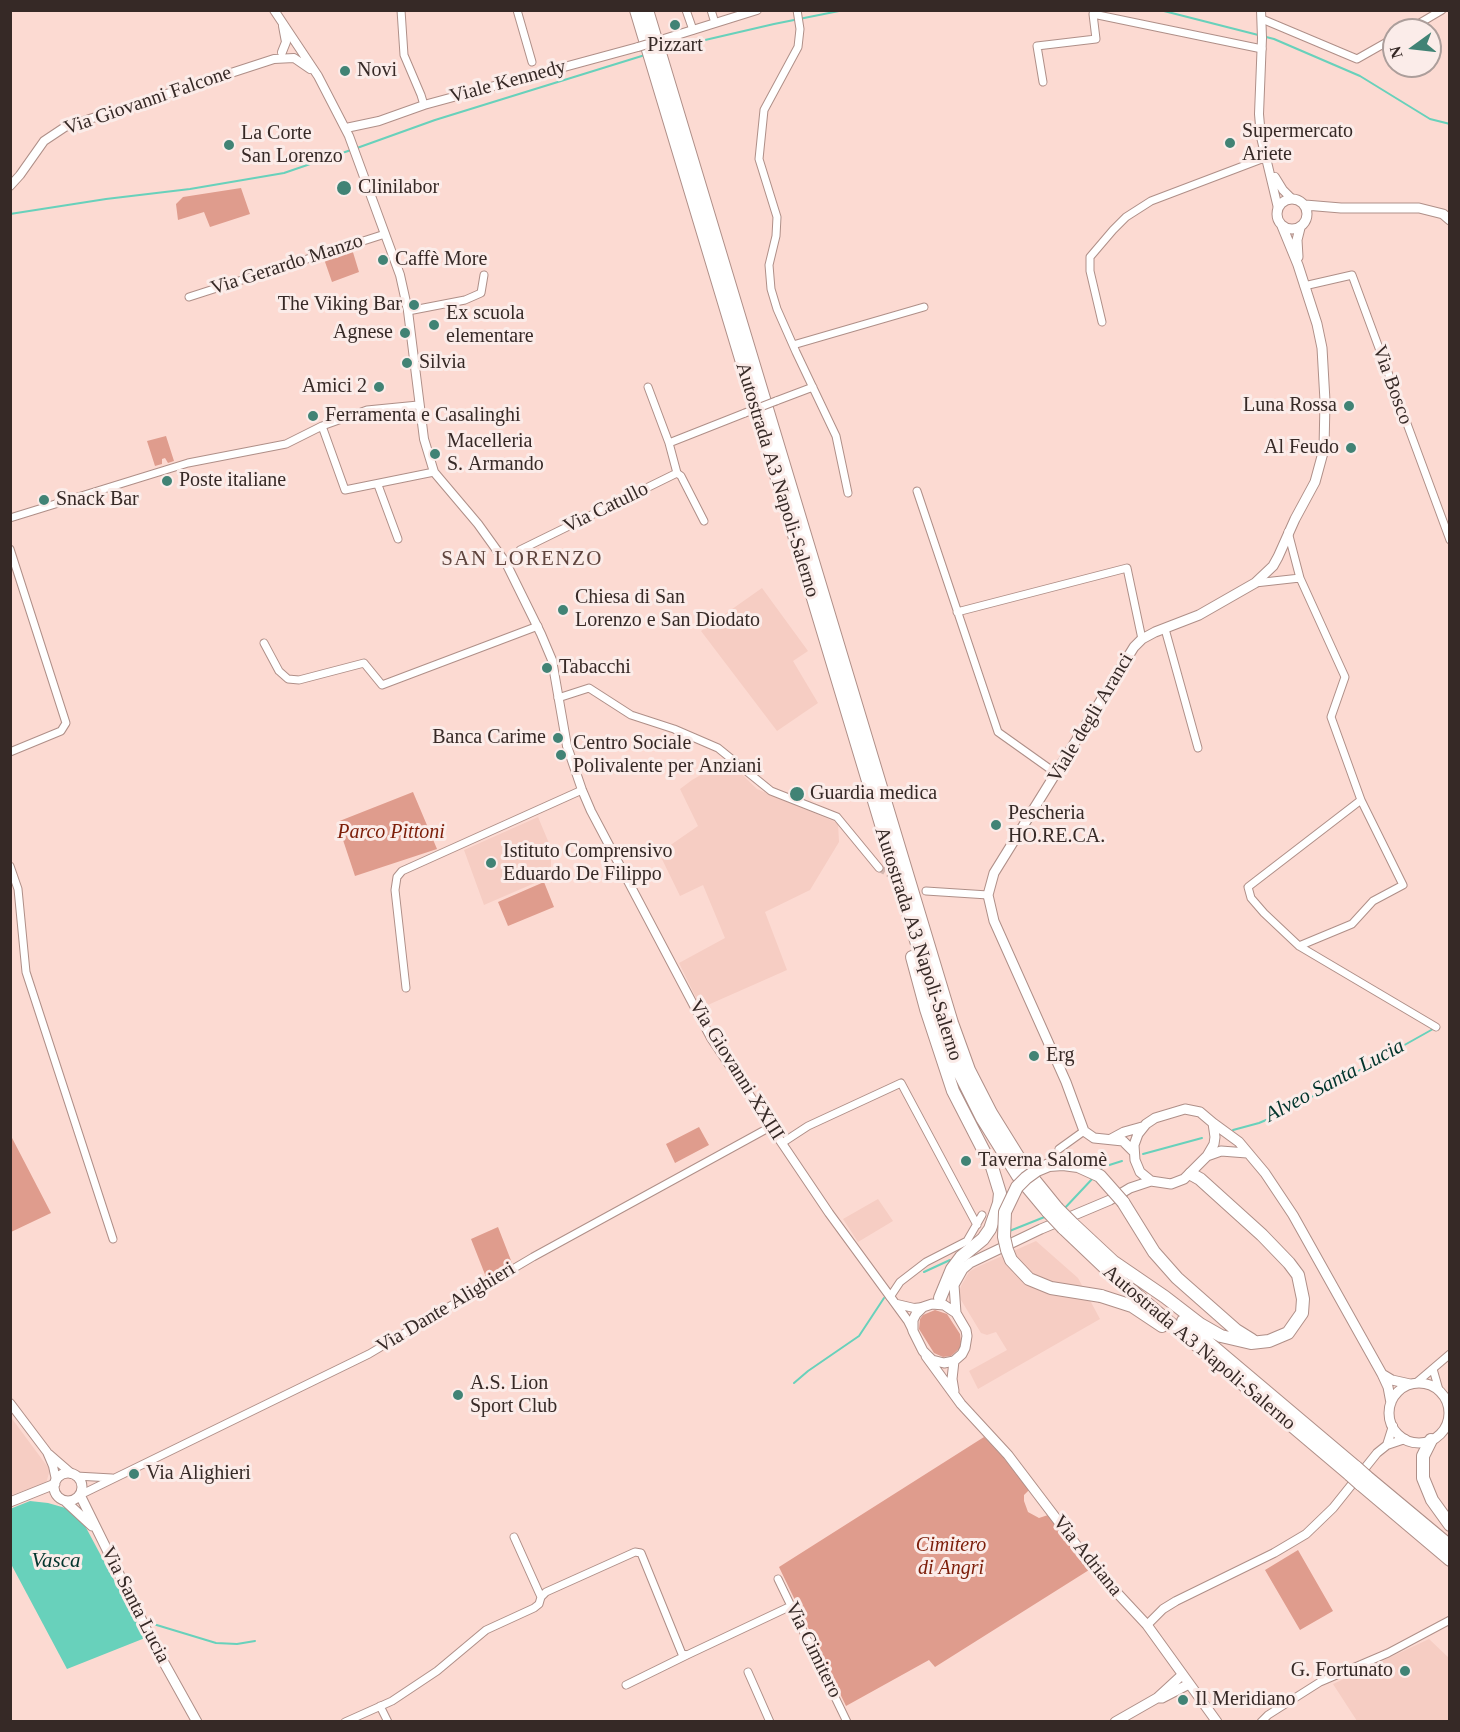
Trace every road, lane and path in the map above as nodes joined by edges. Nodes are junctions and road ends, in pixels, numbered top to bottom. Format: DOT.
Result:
graph roads {
  1 [pos="274,10"];
  2 [pos="401,10"];
  3 [pos="517,10"];
  4 [pos="636,10"];
  5 [pos="647,10"];
  6 [pos="686,10"];
  7 [pos="711,10"];
  8 [pos="757,10"];
  9 [pos="797,10"];
  10 [pos="1442,10"];
  11 [pos="1261,15"];
  12 [pos="1428,18"];
  13 [pos="281,20"];
  14 [pos="715,23"];
  15 [pos="693,30"];
  16 [pos="1382,45"];
  17 [pos="300,48"];
  18 [pos="1262,49"];
  19 [pos="286,54"];
  20 [pos="532,62"];
  21 [pos="318,76"];
  22 [pos="1043,82"];
  23 [pos="424,105"];
  24 [pos="348,132"];
  25 [pos="1267,160"];
  26 [pos="10,186"];
  27 [pos="1292,199"];
  28 [pos="1305,205"];
  29 [pos="1278,208"];
  30 [pos="1341,208"];
  31 [pos="1307,218"];
  32 [pos="1449,220"];
  33 [pos="1282,226"];
  34 [pos="1300,228"];
  35 [pos="385,234"];
  36 [pos="1298,265"];
  37 [pos="484,275"];
  38 [pos="1304,286"];
  39 [pos="189,297"];
  40 [pos="924,307"];
  41 [pos="408,311"];
  42 [pos="1102,322"];
  43 [pos="793,345"];
  44 [pos="648,387"];
  45 [pos="813,387"];
  46 [pos="418,405"];
  47 [pos="322,426"];
  48 [pos="669,443"];
  49 [pos="434,472"];
  50 [pos="677,473"];
  51 [pos="378,485"];
  52 [pos="917,491"];
  53 [pos="848,493"];
  54 [pos="10,518"];
  55 [pos="704,521"];
  56 [pos="1288,532"];
  57 [pos="398,539"];
  58 [pos="1449,540"];
  59 [pos="10,549"];
  60 [pos="506,563"];
  61 [pos="1300,578"];
  62 [pos="1256,584"];
  63 [pos="957,612"];
  64 [pos="537,626"];
  65 [pos="1165,629"];
  66 [pos="1142,639"];
  67 [pos="264,644"];
  68 [pos="558,698"];
  69 [pos="1198,747"];
  70 [pos="10,752"];
  71 [pos="1057,774"];
  72 [pos="582,790"];
  73 [pos="1361,800"];
  74 [pos="890,856"];
  75 [pos="10,866"];
  76 [pos="879,868"];
  77 [pos="926,891"];
  78 [pos="988,895"];
  79 [pos="1299,946"];
  80 [pos="406,988"];
  81 [pos="1436,1027"];
  82 [pos="1213,1123"];
  83 [pos="772,1126"];
  84 [pos="1142,1127"];
  85 [pos="1084,1131"];
  86 [pos="1111,1139"];
  87 [pos="782,1143"];
  88 [pos="1059,1149"];
  89 [pos="1133,1151"];
  90 [pos="1247,1153"];
  91 [pos="1207,1156"];
  92 [pos="1137,1167"];
  93 [pos="1191,1174"];
  94 [pos="1151,1181"];
  95 [pos="1130,1188"];
  96 [pos="1053,1210"];
  97 [pos="982,1215"];
  98 [pos="977,1225"];
  99 [pos="1068,1226"];
  100 [pos="113,1239"];
  101 [pos="1111,1260"];
  102 [pos="954,1285"];
  103 [pos="890,1297"];
  104 [pos="931,1303"];
  105 [pos="897,1304"];
  106 [pos="956,1313"];
  107 [pos="913,1331"];
  108 [pos="1262,1342"];
  109 [pos="1449,1353"];
  110 [pos="927,1356"];
  111 [pos="954,1361"];
  112 [pos="1434,1369"];
  113 [pos="1382,1374"];
  114 [pos="1413,1383"];
  115 [pos="1247,1388"];
  116 [pos="1439,1390"];
  117 [pos="954,1394"];
  118 [pos="10,1403"];
  119 [pos="1391,1403"];
  120 [pos="1393,1426"];
  121 [pos="1405,1439"];
  122 [pos="1431,1440"];
  123 [pos="1387,1445"];
  124 [pos="47,1452"];
  125 [pos="1353,1471"];
  126 [pos="74,1475"];
  127 [pos="115,1478"];
  128 [pos="1363,1480"];
  129 [pos="55,1482"];
  130 [pos="30,1495"];
  131 [pos="80,1495"];
  132 [pos="62,1499"];
  133 [pos="10,1502"];
  134 [pos="1449,1525"];
  135 [pos="96,1530"];
  136 [pos="514,1538"];
  137 [pos="1449,1546"];
  138 [pos="1449,1560"];
  139 [pos="778,1579"];
  140 [pos="541,1597"];
  141 [pos="791,1606"];
  142 [pos="1449,1620"];
  143 [pos="1147,1625"];
  144 [pos="687,1656"];
  145 [pos="748,1672"];
  146 [pos="1182,1675"];
  147 [pos="1189,1684"];
  148 [pos="626,1685"];
  149 [pos="1156,1698"];
  150 [pos="380,1706"];
  151 [pos="197,1722"];
  152 [pos="345,1722"];
  153 [pos="388,1722"];
  154 [pos="770,1722"];
  155 [pos="847,1722"];
  156 [pos="1115,1722"];
  157 [pos="1217,1722"];
  158 [pos="1262,1722"];
  1 -- 13 [label="street"];
  2 -- 23 [label="street"];
  3 -- 20 [label="street"];
  4 -- 74 [label="highway, Autostrada A3 Napoli-Salerno"];
  5 -- 96 [label="highway, Autostrada A3 Napoli-Salerno"];
  6 -- 15 [label="street"];
  7 -- 14 [label="street"];
  8 -- 14 [label="street"];
  9 -- 43 [label="street"];
  10 -- 12 [label="street"];
  11 -- 16 [label="street"];
  11 -- 18 [label="street"];
  13 -- 17 [label="street"];
  13 -- 19 [label="street"];
  14 -- 15 [label="street"];
  15 -- 23 [label="street, Viale Kennedy, bridge"];
  17 -- 19 [label="street"];
  17 -- 21 [label="street"];
  18 -- 22 [label="street"];
  18 -- 25 [label="street"];
  19 -- 21 [label="street"];
  19 -- 26 [label="street, Via Giovanni Falcone"];
  21 -- 24 [label="street"];
  23 -- 24 [label="street, Viale Kennedy"];
  24 -- 35 [label="street"];
  25 -- 27 [label="street"];
  25 -- 29 [label="street"];
  25 -- 42 [label="street"];
  27 -- 28 [label="main road"];
  27 -- 29 [label="main road"];
  28 -- 30 [label="main road"];
  28 -- 31 [label="main road"];
  29 -- 33 [label="main road"];
  30 -- 31 [label="main road"];
  30 -- 32 [label="main road"];
  31 -- 34 [label="main road"];
  33 -- 34 [label="main road"];
  33 -- 36 [label="main road"];
  34 -- 36 [label="main road"];
  35 -- 39 [label="street, Via Gerardo Manzo"];
  35 -- 41 [label="street"];
  36 -- 38 [label="main road, Viale degli Aranci"];
  37 -- 41 [label="street"];
  38 -- 56 [label="main road, Viale degli Aranci"];
  38 -- 58 [label="street, Via Bosco"];
  40 -- 43 [label="street"];
  41 -- 46 [label="street"];
  43 -- 45 [label="street"];
  44 -- 48 [label="street"];
  45 -- 48 [label="street, bridge"];
  45 -- 53 [label="street"];
  46 -- 47 [label="street"];
  46 -- 49 [label="street"];
  47 -- 51 [label="street"];
  47 -- 54 [label="street"];
  48 -- 50 [label="street"];
  49 -- 51 [label="street"];
  49 -- 60 [label="street, Via Giovanni XXIII"];
  50 -- 55 [label="street"];
  50 -- 60 [label="street, Via Catullo"];
  51 -- 57 [label="street"];
  52 -- 63 [label="street"];
  56 -- 61 [label="street"];
  56 -- 62 [label="main road, Viale degli Aranci"];
  59 -- 70 [label="street"];
  60 -- 64 [label="street, Via Giovanni XXIII"];
  61 -- 62 [label="street"];
  61 -- 73 [label="street"];
  62 -- 65 [label="main road, Viale degli Aranci"];
  63 -- 66 [label="street"];
  63 -- 71 [label="street"];
  64 -- 67 [label="street"];
  64 -- 68 [label="street, Via Giovanni XXIII"];
  65 -- 66 [label="main road, Viale degli Aranci"];
  65 -- 69 [label="street"];
  66 -- 71 [label="main road, Viale degli Aranci"];
  68 -- 72 [label="street, Via Giovanni XXIII"];
  68 -- 76 [label="street"];
  71 -- 78 [label="main road, Viale degli Aranci"];
  72 -- 80 [label="street"];
  72 -- 83 [label="street, Via Giovanni XXIII"];
  73 -- 79 [label="street"];
  73 -- 79 [label="street"];
  74 -- 96 [label="highway, Autostrada A3 Napoli-Salerno"];
  74 -- 104 [label="highway"];
  75 -- 100 [label="street"];
  77 -- 78 [label="street"];
  78 -- 85 [label="main road"];
  79 -- 81 [label="street"];
  82 -- 84 [label="main road"];
  82 -- 90 [label="main road"];
  82 -- 91 [label="main road"];
  83 -- 87 [label="street, Via Giovanni XXIII"];
  83 -- 127 [label="street, Via Dante Alighieri"];
  84 -- 86 [label="main road"];
  84 -- 89 [label="main road"];
  85 -- 86 [label="main road"];
  85 -- 88 [label="street"];
  86 -- 89 [label="main road"];
  87 -- 98 [label="street"];
  87 -- 103 [label="street, Via Giovanni XXIII"];
  89 -- 92 [label="main road"];
  90 -- 91 [label="main road"];
  90 -- 113 [label="main road"];
  91 -- 93 [label="main road"];
  92 -- 94 [label="main road"];
  92 -- 95 [label="main road"];
  93 -- 94 [label="main road"];
  93 -- 108 [label="highway"];
  94 -- 95 [label="main road"];
  95 -- 102 [label="main road"];
  96 -- 99 [label="highway, Autostrada A3 Napoli-Salerno, bridge"];
  97 -- 98 [label="street"];
  98 -- 103 [label="street"];
  99 -- 101 [label="highway, Autostrada A3 Napoli-Salerno"];
  99 -- 115 [label="highway, Autostrada A3 Napoli-Salerno"];
  101 -- 108 [label="highway"];
  101 -- 125 [label="highway, Autostrada A3 Napoli-Salerno"];
  102 -- 104 [label="main road"];
  102 -- 106 [label="main road"];
  103 -- 105 [label="street, Via Giovanni XXIII"];
  104 -- 105 [label="street"];
  104 -- 106 [label="main road"];
  104 -- 107 [label="main road"];
  105 -- 107 [label="street, Via Giovanni XXIII"];
  106 -- 111 [label="main road"];
  107 -- 110 [label="main road"];
  108 -- 115 [label="highway, bridge"];
  109 -- 112 [label="street"];
  110 -- 111 [label="main road"];
  110 -- 117 [label="main road, Via Adriana"];
  111 -- 117 [label="main road"];
  112 -- 114 [label="street"];
  112 -- 116 [label="street"];
  113 -- 114 [label="main road"];
  113 -- 119 [label="main road"];
  114 -- 116 [label="main road"];
  114 -- 119 [label="main road"];
  115 -- 125 [label="highway, Autostrada A3 Napoli-Salerno"];
  116 -- 122 [label="main road"];
  117 -- 143 [label="main road, Via Adriana"];
  118 -- 124 [label="street"];
  119 -- 120 [label="main road"];
  120 -- 121 [label="main road"];
  120 -- 123 [label="street"];
  121 -- 122 [label="main road"];
  121 -- 123 [label="street"];
  122 -- 134 [label="highway"];
  123 -- 143 [label="street"];
  124 -- 126 [label="street"];
  124 -- 129 [label="street"];
  125 -- 128 [label="highway, Autostrada A3 Napoli-Salerno, bridge"];
  126 -- 127 [label="street, Via Dante Alighieri"];
  126 -- 129 [label="main road"];
  126 -- 131 [label="main road"];
  127 -- 131 [label="street, Via Dante Alighieri"];
  128 -- 137 [label="highway, Autostrada A3 Napoli-Salerno"];
  128 -- 138 [label="highway, Autostrada A3 Napoli-Salerno"];
  129 -- 130 [label="main road"];
  129 -- 132 [label="main road"];
  130 -- 132 [label="main road"];
  130 -- 133 [label="main road"];
  131 -- 132 [label="main road"];
  131 -- 135 [label="main road, Via Santa Lucia"];
  132 -- 135 [label="main road, Via Santa Lucia"];
  135 -- 151 [label="main road, Via Santa Lucia"];
  136 -- 140 [label="street"];
  139 -- 141 [label="street, Via Cimitero"];
  140 -- 144 [label="street"];
  140 -- 150 [label="street"];
  141 -- 144 [label="street"];
  141 -- 155 [label="street, Via Cimitero"];
  142 -- 158 [label="street"];
  143 -- 146 [label="main road, Via Adriana"];
  144 -- 148 [label="street"];
  145 -- 154 [label="street"];
  146 -- 147 [label="main road, Via Adriana"];
  146 -- 149 [label="main road"];
  147 -- 149 [label="main road"];
  147 -- 157 [label="main road, Via Adriana"];
  149 -- 156 [label="main road"];
  150 -- 152 [label="street"];
  150 -- 153 [label="street"];
}
